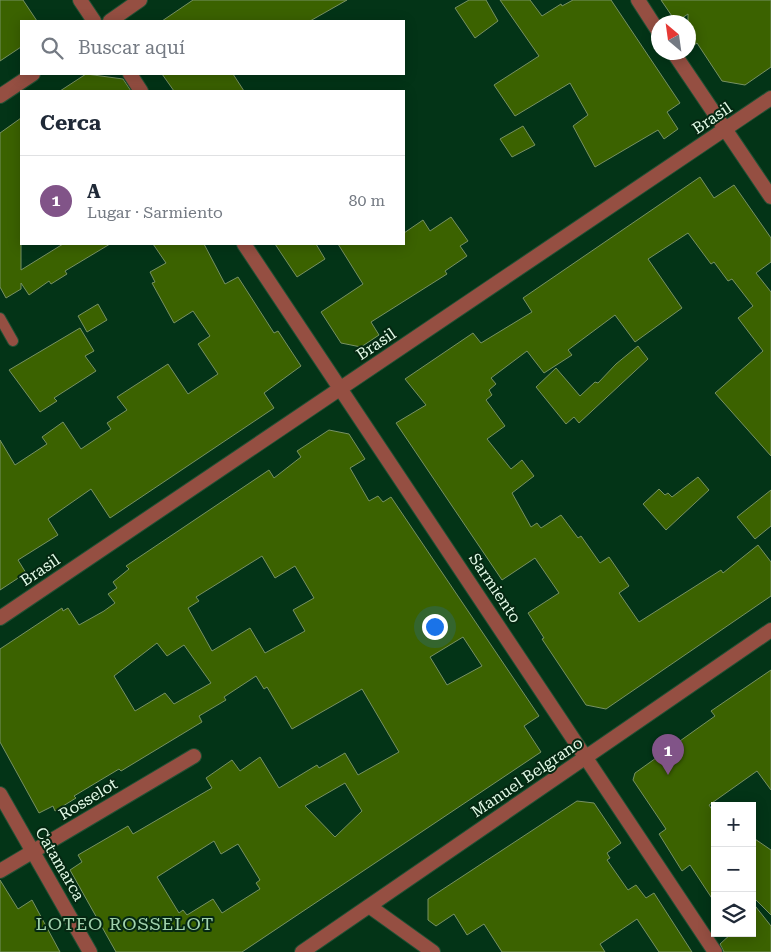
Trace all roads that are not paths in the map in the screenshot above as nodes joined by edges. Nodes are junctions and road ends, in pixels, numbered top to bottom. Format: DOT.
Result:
graph roads {
  1 [pos="80,0"];
  2 [pos="140,0"];
  3 [pos="638,0"];
  4 [pos="93,20"];
  5 [pos="111,20"];
  6 [pos="651,20"];
  7 [pos="678,60"];
  8 [pos="32,75"];
  9 [pos="131,75"];
  10 [pos="140,90"];
  11 [pos="0,96"];
  12 [pos="771,98"];
  13 [pos="725,129"];
  14 [pos="771,197"];
  15 [pos="245,245"];
  16 [pos="0,318"];
  17 [pos="13,341"];
  18 [pos="341,389"];
  19 [pos="0,618"];
  20 [pos="771,630"];
  21 [pos="194,756"];
  22 [pos="587,757"];
  23 [pos="0,794"];
  24 [pos="33,852"];
  25 [pos="0,871"];
  26 [pos="369,906"];
  27 [pos="90,952"];
  28 [pos="302,952"];
  29 [pos="433,952"];
  30 [pos="715,952"];
  1 -- 4 [label="street"];
  2 -- 5 [label="street"];
  3 -- 6 [label="street"];
  7 -- 13 [label="street"];
  8 -- 11 [label="street"];
  9 -- 10 [label="street"];
  12 -- 13 [label="street, Brasil"];
  13 -- 14 [label="street"];
  13 -- 18 [label="street, Brasil"];
  15 -- 18 [label="street, Sarmiento"];
  16 -- 17 [label="lane"];
  18 -- 19 [label="street, Brasil"];
  18 -- 22 [label="street, Sarmiento"];
  20 -- 22 [label="street, Manuel Belgrano"];
  21 -- 24 [label="street, Rosselot"];
  22 -- 26 [label="street, Manuel Belgrano"];
  22 -- 30 [label="street, Sarmiento"];
  23 -- 24 [label="street, Catamarca"];
  24 -- 25 [label="street, Rosselot"];
  24 -- 27 [label="street, Catamarca"];
  26 -- 28 [label="street, Manuel Belgrano"];
  26 -- 29 [label="street"];
}
